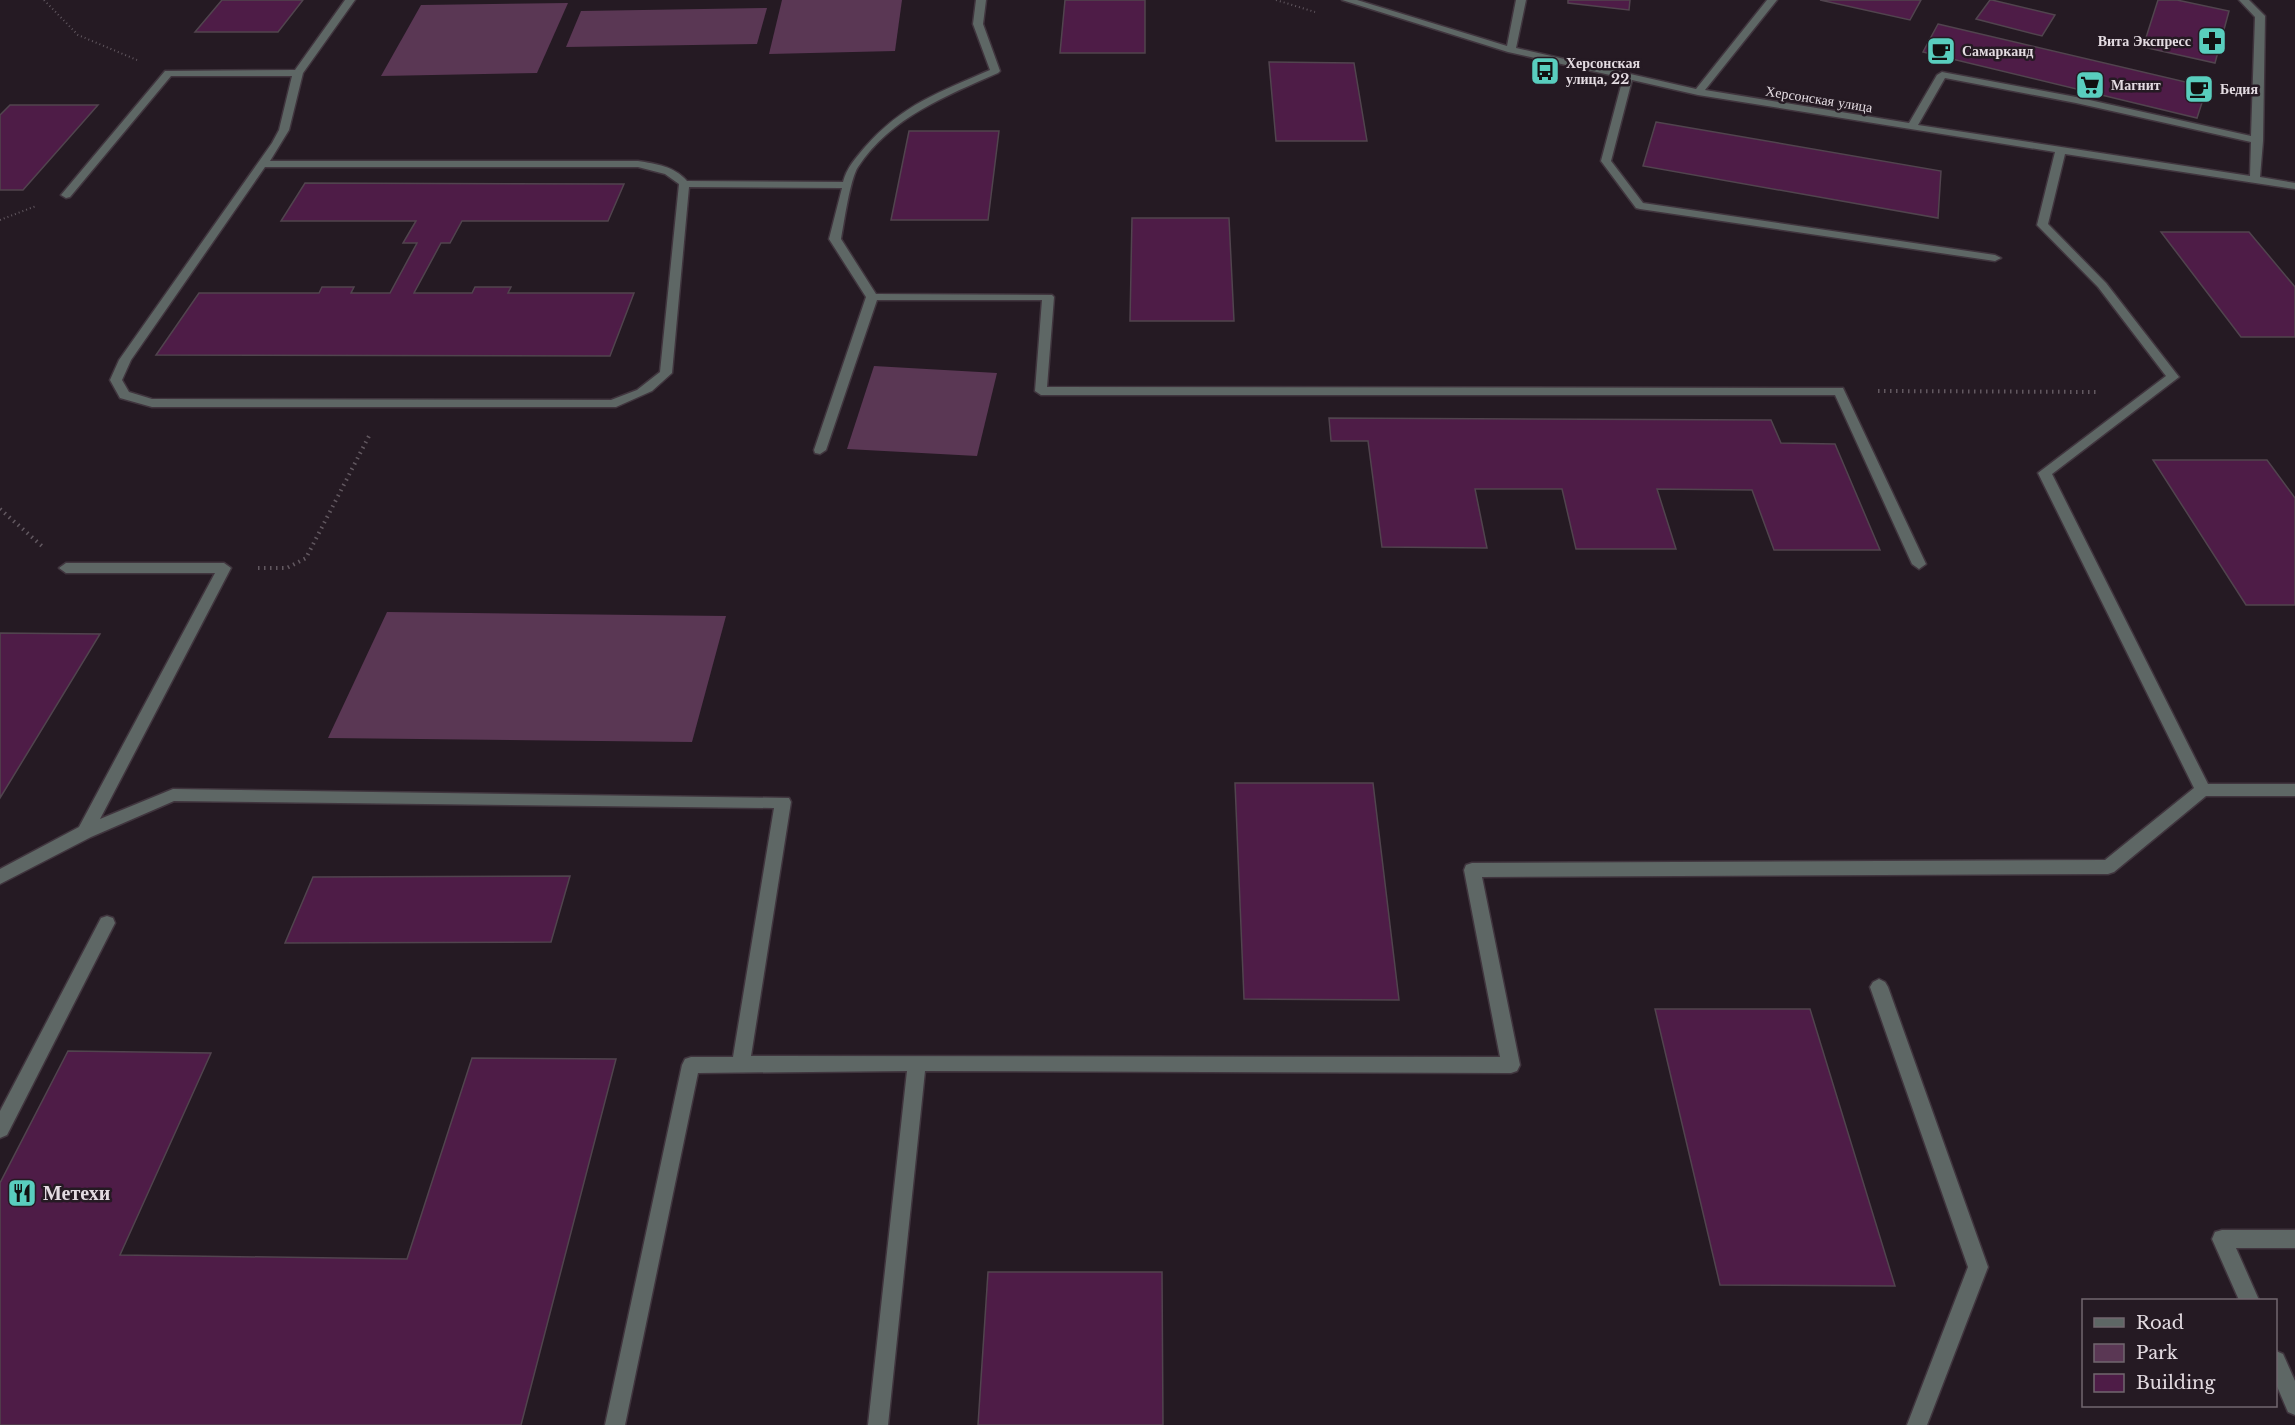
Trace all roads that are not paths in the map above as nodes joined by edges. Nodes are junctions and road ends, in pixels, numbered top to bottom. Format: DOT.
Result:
graph roads {
  1 [pos="350,0"];
  2 [pos="981,0"];
  3 [pos="1347,0"];
  4 [pos="1521,0"];
  5 [pos="1772,0"];
  6 [pos="2244,0"];
  7 [pos="1511,50"];
  8 [pos="298,73"];
  9 [pos="1628,78"];
  10 [pos="1698,92"];
  11 [pos="1912,128"];
  12 [pos="2258,141"];
  13 [pos="2060,151"];
  14 [pos="264,164"];
  15 [pos="2255,180"];
  16 [pos="684,184"];
  17 [pos="848,184"];
  18 [pos="2295,186"];
  19 [pos="66,195"];
  20 [pos="1995,258"];
  21 [pos="872,297"];
  22 [pos="819,450"];
  23 [pos="1919,564"];
  24 [pos="66,568"];
  25 [pos="2204,790"];
  26 [pos="2295,790"];
  27 [pos="85,832"];
  28 [pos="0,877"];
  29 [pos="107,923"];
  30 [pos="1879,987"];
  31 [pos="917,1063"];
  32 [pos="741,1065"];
  33 [pos="0,1129"];
  34 [pos="2295,1239"];
  35 [pos="2249,1299"];
  36 [pos="2277,1363"];
  37 [pos="2295,1406"];
  38 [pos="615,1425"];
  39 [pos="878,1425"];
  40 [pos="1917,1425"];
  1 -- 8 [label="street"];
  2 -- 17 [label="street"];
  3 -- 7 [label="street, Херсонская улица"];
  4 -- 7 [label="street"];
  5 -- 10 [label="street"];
  6 -- 12 [label="street"];
  7 -- 9 [label="street, Херсонская улица"];
  8 -- 14 [label="street"];
  8 -- 19 [label="street"];
  9 -- 10 [label="street, Херсонская улица"];
  9 -- 20 [label="street"];
  10 -- 11 [label="street, Херсонская улица"];
  11 -- 12 [label="street"];
  11 -- 13 [label="street, Херсонская улица"];
  12 -- 15 [label="street"];
  13 -- 15 [label="street, Херсонская улица"];
  13 -- 25 [label="street"];
  14 -- 16 [label="street"];
  14 -- 16 [label="street"];
  15 -- 18 [label="street, Херсонская улица"];
  16 -- 17 [label="street"];
  17 -- 21 [label="street"];
  21 -- 22 [label="street"];
  21 -- 23 [label="street"];
  24 -- 27 [label="street"];
  25 -- 26 [label="street"];
  25 -- 31 [label="street"];
  27 -- 28 [label="street"];
  27 -- 32 [label="street"];
  29 -- 33 [label="street"];
  30 -- 40 [label="street"];
  31 -- 32 [label="street"];
  31 -- 39 [label="street"];
  32 -- 38 [label="street"];
  34 -- 35 [label="street"];
  36 -- 37 [label="street"];
}
